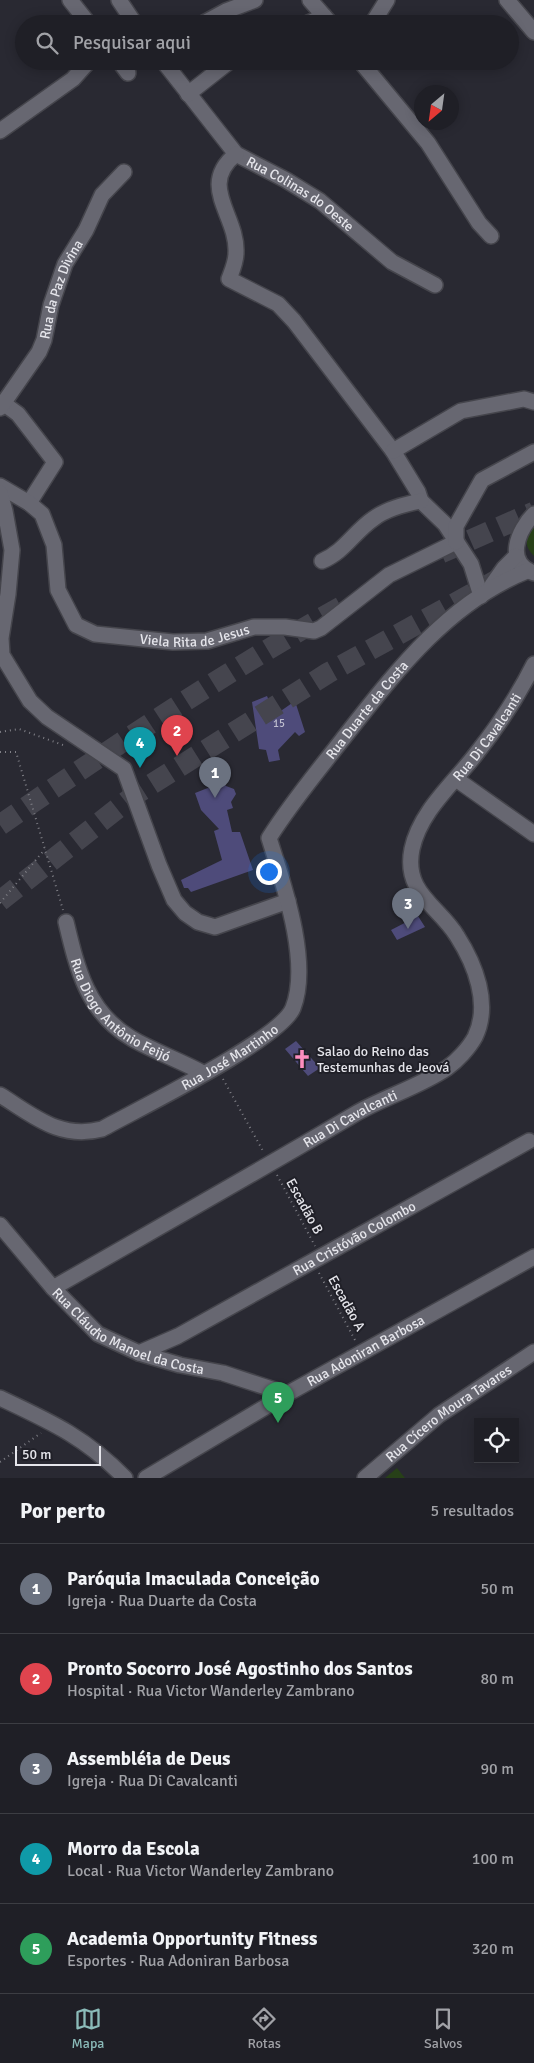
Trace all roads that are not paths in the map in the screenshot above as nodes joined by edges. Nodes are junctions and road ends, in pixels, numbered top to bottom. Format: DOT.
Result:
graph roads {
  1 [pos="70,0"];
  2 [pos="119,0"];
  3 [pos="255,0"];
  4 [pos="310,0"];
  5 [pos="387,0"];
  6 [pos="507,0"];
  7 [pos="82,15"];
  8 [pos="129,15"];
  9 [pos="219,15"];
  10 [pos="324,15"];
  11 [pos="378,15"];
  12 [pos="534,32"];
  13 [pos="81,70"];
  14 [pos="170,70"];
  15 [pos="219,70"];
  16 [pos="367,70"];
  17 [pos="188,94"];
  18 [pos="0,131"];
  19 [pos="236,154"];
  20 [pos="124,172"];
  21 [pos="491,236"];
  22 [pos="434,285"];
  23 [pos="534,402"];
  24 [pos="2,406"];
  25 [pos="393,451"];
  26 [pos="534,452"];
  27 [pos="0,486"];
  28 [pos="0,493"];
  29 [pos="421,501"];
  30 [pos="29,503"];
  31 [pos="534,514"];
  32 [pos="456,542"];
  33 [pos="516,556"];
  34 [pos="322,561"];
  35 [pos="531,572"];
  36 [pos="484,593"];
  37 [pos="534,664"];
  38 [pos="456,779"];
  39 [pos="534,834"];
  40 [pos="269,838"];
  41 [pos="288,901"];
  42 [pos="66,922"];
  43 [pos="209,1070"];
  44 [pos="0,1095"];
  45 [pos="529,1141"];
  46 [pos="0,1225"];
  47 [pos="534,1257"];
  48 [pos="53,1288"];
  49 [pos="178,1336"];
  50 [pos="534,1352"];
  51 [pos="139,1353"];
  52 [pos="167,1362"];
  53 [pos="287,1394"];
  54 [pos="0,1398"];
  55 [pos="125,1478"];
  56 [pos="146,1478"];
  57 [pos="365,1478"];
  1 -- 7 [label="street"];
  2 -- 8 [label="street"];
  3 -- 9 [label="street"];
  4 -- 10 [label="street"];
  5 -- 11 [label="street"];
  6 -- 12 [label="street"];
  13 -- 18 [label="street"];
  14 -- 17 [label="street, Rua Colinas do Oeste"];
  15 -- 17 [label="street"];
  16 -- 21 [label="street"];
  17 -- 19 [label="street, Rua Colinas do Oeste"];
  19 -- 22 [label="street, Rua Colinas do Oeste"];
  19 -- 25 [label="street"];
  20 -- 24 [label="street, Rua da Paz Divina"];
  23 -- 25 [label="street"];
  24 -- 30 [label="street"];
  25 -- 29 [label="street"];
  26 -- 32 [label="street"];
  27 -- 30 [label="street, Viela Rita de Jesus"];
  28 -- 41 [label="street"];
  29 -- 32 [label="street"];
  29 -- 34 [label="street"];
  30 -- 32 [label="street, Viela Rita de Jesus"];
  31 -- 33 [label="street"];
  32 -- 36 [label="street"];
  33 -- 35 [label="street"];
  33 -- 36 [label="street, Rua Duarte da Costa"];
  35 -- 36 [label="street, Rua Duarte da Costa"];
  36 -- 40 [label="street, Rua Duarte da Costa"];
  37 -- 38 [label="street, Rua Di Cavalcanti"];
  38 -- 39 [label="street"];
  38 -- 48 [label="street, Rua Di Cavalcanti"];
  40 -- 41 [label="street, Rua José Martinho"];
  41 -- 43 [label="street, Rua José Martinho"];
  42 -- 43 [label="street, Rua Diogo Antônio Feijó"];
  43 -- 44 [label="street, Rua José Martinho"];
  45 -- 49 [label="street, Rua Cristóvão Colombo"];
  46 -- 48 [label="street, Rua Cláudio Manoel da Costa"];
  47 -- 53 [label="street, Rua Adoniran Barbosa"];
  48 -- 51 [label="street, Rua Cláudio Manoel da Costa"];
  49 -- 51 [label="street, Rua Cristóvão Colombo"];
  49 -- 52 [label="street"];
  50 -- 57 [label="street, Rua Cícero Moura Tavares"];
  51 -- 52 [label="street, Rua Cláudio Manoel da Costa"];
  52 -- 53 [label="street, Rua Cláudio Manoel da Costa"];
  53 -- 56 [label="street, Rua Adoniran Barbosa"];
  54 -- 55 [label="street"];
}
